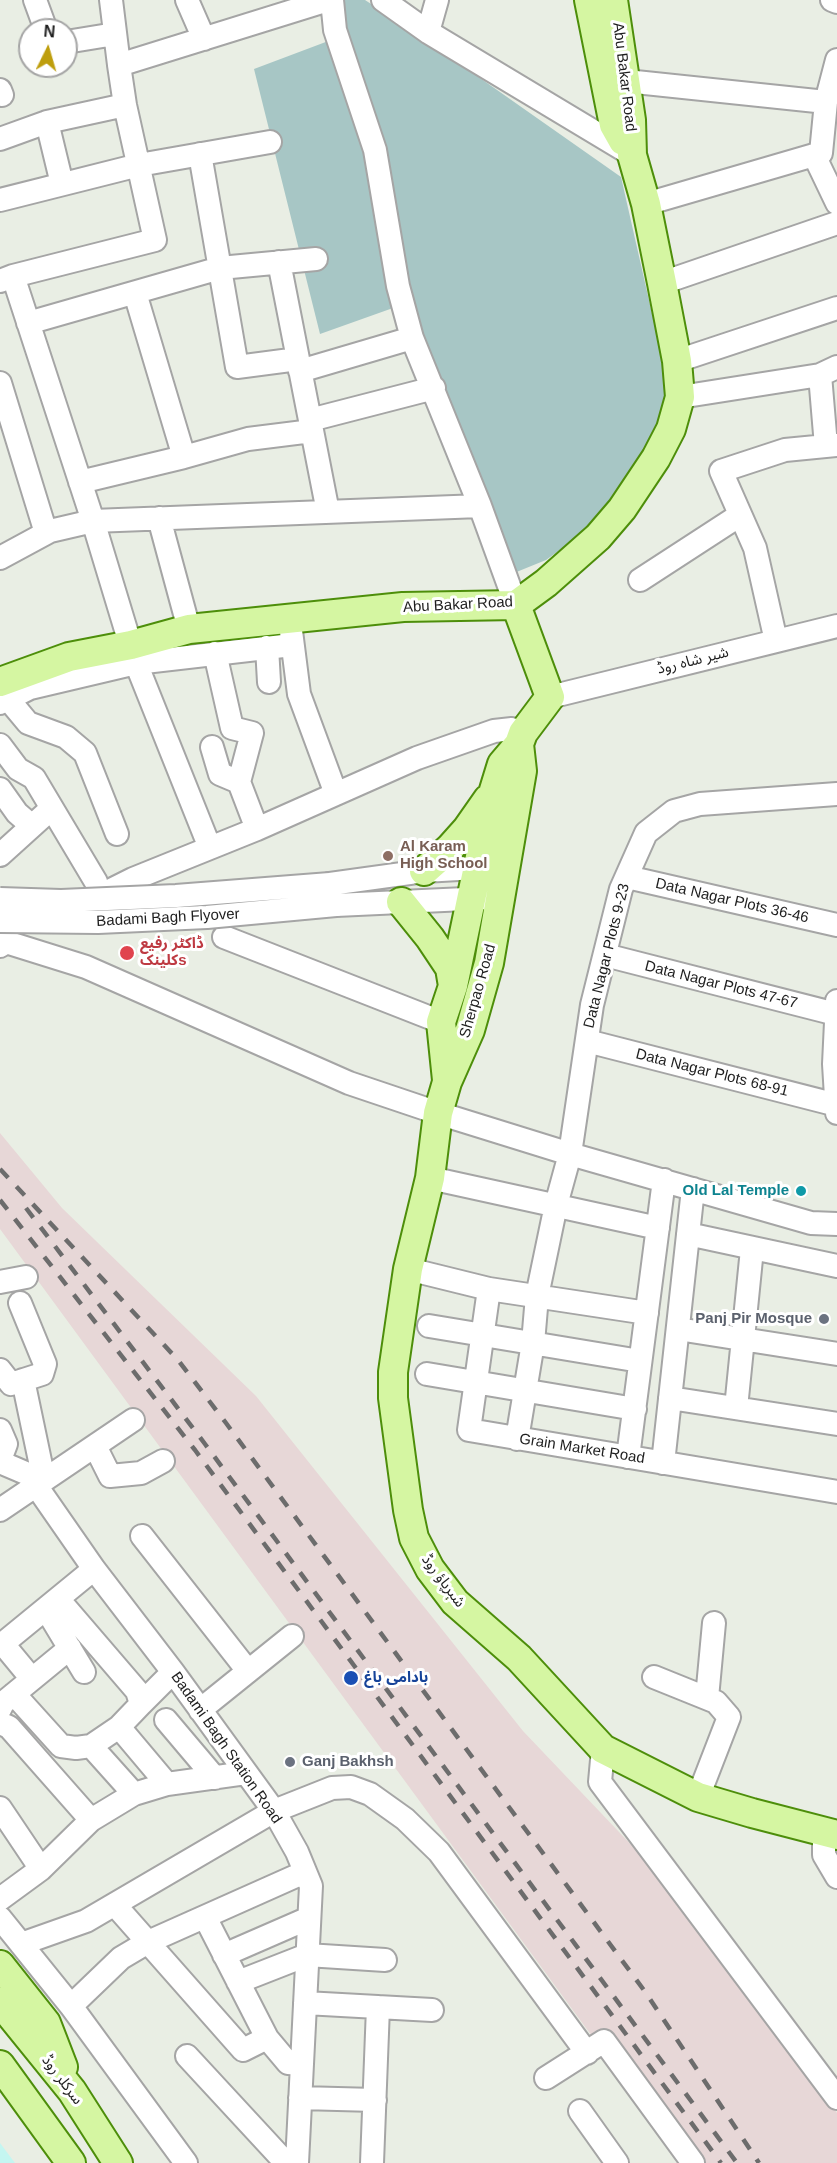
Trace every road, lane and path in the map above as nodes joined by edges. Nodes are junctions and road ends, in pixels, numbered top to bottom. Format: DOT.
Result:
graph roads {
  1 [pos="35,0"];
  2 [pos="111,0"];
  3 [pos="187,0"];
  4 [pos="330,0"];
  5 [pos="383,0"];
  6 [pos="437,0"];
  7 [pos="589,0"];
  8 [pos="613,0"];
  9 [pos="832,0"];
  10 [pos="837,2"];
  11 [pos="272,8"];
  12 [pos="42,18"];
  13 [pos="428,32"];
  14 [pos="115,34"];
  15 [pos="204,39"];
  16 [pos="78,40"];
  17 [pos="837,60"];
  18 [pos="119,64"];
  19 [pos="626,81"];
  20 [pos="826,102"];
  21 [pos="125,105"];
  22 [pos="47,122"];
  23 [pos="0,139"];
  24 [pos="270,142"];
  25 [pos="824,145"];
  26 [pos="200,154"];
  27 [pos="632,155"];
  28 [pos="139,165"];
  29 [pos="62,184"];
  30 [pos="0,200"];
  31 [pos="837,203"];
  32 [pos="646,204"];
  33 [pos="837,223"];
  34 [pos="316,259"];
  35 [pos="279,262"];
  36 [pos="220,268"];
  37 [pos="6,279"];
  38 [pos="662,283"];
  39 [pos="135,293"];
  40 [pos="837,308"];
  41 [pos="28,323"];
  42 [pos="412,338"];
  43 [pos="677,361"];
  44 [pos="299,365"];
  45 [pos="829,371"];
  46 [pos="1,387"];
  47 [pos="434,388"];
  48 [pos="680,397"];
  49 [pos="311,426"];
  50 [pos="832,445"];
  51 [pos="9,449"];
  52 [pos="184,457"];
  53 [pos="80,482"];
  54 [pos="480,507"];
  55 [pos="328,512"];
  56 [pos="740,515"];
  57 [pos="159,519"];
  58 [pos="93,521"];
  59 [pos="46,533"];
  60 [pos="0,558"];
  61 [pos="640,580"];
  62 [pos="516,605"];
  63 [pos="837,626"];
  64 [pos="189,629"];
  65 [pos="291,633"];
  66 [pos="776,641"];
  67 [pos="267,647"];
  68 [pos="215,653"];
  69 [pos="134,654"];
  70 [pos="269,682"];
  71 [pos="3,695"];
  72 [pos="550,697"];
  73 [pos="521,739"];
  74 [pos="0,745"];
  75 [pos="212,747"];
  76 [pos="239,782"];
  77 [pos="0,789"];
  78 [pos="494,790"];
  79 [pos="336,794"];
  80 [pos="837,794"];
  81 [pos="52,808"];
  82 [pos="32,826"];
  83 [pos="257,829"];
  84 [pos="117,834"];
  85 [pos="3,847"];
  86 [pos="210,848"];
  87 [pos="492,867"];
  88 [pos="424,871"];
  89 [pos="627,876"];
  90 [pos="96,882"];
  91 [pos="500,897"];
  92 [pos="471,898"];
  93 [pos="0,899"];
  94 [pos="400,902"];
  95 [pos="837,925"];
  96 [pos="2,936"];
  97 [pos="224,937"];
  98 [pos="605,955"];
  99 [pos="453,986"];
  100 [pos="837,999"];
  101 [pos="836,1014"];
  102 [pos="441,1022"];
  103 [pos="836,1039"];
  104 [pos="587,1041"];
  105 [pos="447,1082"];
  106 [pos="837,1105"];
  107 [pos="438,1113"];
  108 [pos="837,1113"];
  109 [pos="570,1154"];
  110 [pos="430,1178"];
  111 [pos="664,1180"];
  112 [pos="693,1189"];
  113 [pos="556,1205"];
  114 [pos="837,1224"];
  115 [pos="658,1228"];
  116 [pos="688,1234"];
  117 [pos="752,1249"];
  118 [pos="837,1266"];
  119 [pos="408,1269"];
  120 [pos="27,1277"];
  121 [pos="0,1282"];
  122 [pos="489,1288"];
  123 [pos="537,1296"];
  124 [pos="20,1304"];
  125 [pos="646,1313"];
  126 [pos="429,1326"];
  127 [pos="678,1329"];
  128 [pos="483,1334"];
  129 [pos="743,1339"];
  130 [pos="533,1343"];
  131 [pos="837,1354"];
  132 [pos="640,1361"];
  133 [pos="0,1370"];
  134 [pos="427,1374"];
  135 [pos="23,1380"];
  136 [pos="476,1382"];
  137 [pos="524,1390"];
  138 [pos="670,1398"];
  139 [pos="736,1408"];
  140 [pos="634,1409"];
  141 [pos="133,1420"];
  142 [pos="837,1424"];
  143 [pos="0,1430"];
  144 [pos="517,1438"];
  145 [pos="95,1446"];
  146 [pos="628,1457"];
  147 [pos="0,1461"];
  148 [pos="163,1461"];
  149 [pos="663,1463"];
  150 [pos="41,1483"];
  151 [pos="837,1492"];
  152 [pos="0,1510"];
  153 [pos="142,1536"];
  154 [pos="94,1569"];
  155 [pos="52,1604"];
  156 [pos="714,1623"];
  157 [pos="292,1636"];
  158 [pos="1,1645"];
  159 [pos="70,1648"];
  160 [pos="248,1671"];
  161 [pos="84,1672"];
  162 [pos="173,1672"];
  163 [pos="654,1677"];
  164 [pos="32,1679"];
  165 [pos="707,1698"];
  166 [pos="7,1702"];
  167 [pos="141,1704"];
  168 [pos="200,1710"];
  169 [pos="166,1720"];
  170 [pos="0,1723"];
  171 [pos="119,1727"];
  172 [pos="91,1746"];
  173 [pos="603,1749"];
  174 [pos="246,1773"];
  175 [pos="215,1778"];
  176 [pos="167,1784"];
  177 [pos="134,1794"];
  178 [pos="698,1797"];
  179 [pos="0,1808"];
  180 [pos="274,1811"];
  181 [pos="91,1820"];
  182 [pos="831,1833"];
  183 [pos="41,1869"];
  184 [pos="305,1872"];
  185 [pos="837,1877"];
  186 [pos="0,1899"];
  187 [pos="115,1905"];
  188 [pos="205,1917"];
  189 [pos="0,1918"];
  190 [pos="309,1918"];
  191 [pos="148,1942"];
  192 [pos="21,1944"];
  193 [pos="224,1955"];
  194 [pos="307,1955"];
  195 [pos="385,1960"];
  196 [pos="0,1965"];
  197 [pos="238,1982"];
  198 [pos="0,2002"];
  199 [pos="305,2003"];
  200 [pos="71,2007"];
  201 [pos="378,2007"];
  202 [pos="432,2010"];
  203 [pos="267,2038"];
  204 [pos="586,2053"];
  205 [pos="187,2056"];
  206 [pos="302,2064"];
  207 [pos="0,2065"];
  208 [pos="546,2078"];
  209 [pos="72,2091"];
  210 [pos="300,2098"];
  211 [pos="837,2098"];
  212 [pos="375,2100"];
  213 [pos="580,2111"];
  214 [pos="614,2162"];
  215 [pos="71,2163"];
  216 [pos="118,2163"];
  217 [pos="186,2163"];
  218 [pos="286,2163"];
  219 [pos="297,2163"];
  220 [pos="372,2163"];
  221 [pos="693,2163"];
  1 -- 12 [label="street"];
  2 -- 14 [label="street"];
  3 -- 15 [label="street"];
  4 -- 11 [label="street"];
  4 -- 42 [label="street"];
  5 -- 13 [label="street"];
  6 -- 13 [label="street"];
  7 -- 27 [label="main road, Abu Bakar Road"];
  8 -- 19 [label="main road, Abu Bakar Road"];
  9 -- 10 [label="street"];
  11 -- 15 [label="street"];
  13 -- 27 [label="street"];
  14 -- 16 [label="street"];
  14 -- 18 [label="street"];
  15 -- 18 [label="street"];
  17 -- 20 [label="street"];
  18 -- 21 [label="street"];
  19 -- 20 [label="street"];
  19 -- 27 [label="main road, Abu Bakar Road"];
  20 -- 25 [label="street"];
  21 -- 22 [label="street"];
  21 -- 28 [label="street"];
  22 -- 23 [label="street"];
  22 -- 29 [label="street"];
  24 -- 26 [label="street"];
  25 -- 31 [label="street"];
  25 -- 32 [label="street"];
  26 -- 28 [label="street"];
  26 -- 36 [label="street"];
  27 -- 32 [label="main road, Abu Bakar Road"];
  28 -- 29 [label="street"];
  28 -- 37 [label="street"];
  29 -- 30 [label="street"];
  32 -- 38 [label="main road, Abu Bakar Road"];
  33 -- 38 [label="street"];
  34 -- 35 [label="street"];
  35 -- 36 [label="street"];
  35 -- 44 [label="street"];
  36 -- 39 [label="street"];
  36 -- 44 [label="street"];
  37 -- 41 [label="street"];
  38 -- 43 [label="main road, Abu Bakar Road"];
  39 -- 41 [label="street"];
  39 -- 52 [label="street"];
  40 -- 43 [label="street"];
  41 -- 53 [label="street"];
  42 -- 44 [label="street"];
  42 -- 47 [label="street"];
  43 -- 48 [label="main road, Abu Bakar Road"];
  44 -- 49 [label="street"];
  45 -- 48 [label="street"];
  45 -- 50 [label="street"];
  46 -- 51 [label="street"];
  47 -- 49 [label="street"];
  47 -- 54 [label="street"];
  48 -- 62 [label="main road, Abu Bakar Road"];
  49 -- 52 [label="street"];
  49 -- 55 [label="street"];
  50 -- 56 [label="street"];
  51 -- 59 [label="street"];
  52 -- 53 [label="street"];
  53 -- 58 [label="street"];
  54 -- 55 [label="street"];
  54 -- 62 [label="street"];
  55 -- 57 [label="street"];
  56 -- 61 [label="street"];
  56 -- 66 [label="street"];
  57 -- 58 [label="street"];
  57 -- 64 [label="street"];
  58 -- 59 [label="street"];
  58 -- 69 [label="street"];
  59 -- 60 [label="street"];
  62 -- 65 [label="main road, Abu Bakar Road"];
  62 -- 72 [label="main road"];
  63 -- 66 [label="street, شیر شاہ روڈ"];
  64 -- 65 [label="main road, Abu Bakar Road"];
  64 -- 69 [label="main road, Abu Bakar Road"];
  65 -- 67 [label="street"];
  65 -- 79 [label="street"];
  66 -- 72 [label="street, شیر شاہ روڈ"];
  67 -- 68 [label="street"];
  67 -- 70 [label="street"];
  68 -- 69 [label="street"];
  68 -- 76 [label="street"];
  69 -- 71 [label="main road, Abu Bakar Road"];
  69 -- 86 [label="street"];
  71 -- 84 [label="street"];
  72 -- 73 [label="main road"];
  73 -- 78 [label="main road"];
  73 -- 79 [label="street"];
  73 -- 87 [label="main road"];
  74 -- 81 [label="street"];
  75 -- 76 [label="street"];
  76 -- 83 [label="street"];
  77 -- 82 [label="street"];
  78 -- 87 [label="main road"];
  78 -- 88 [label="main road"];
  79 -- 83 [label="street"];
  80 -- 89 [label="street, Data Nagar Plots 9-23"];
  81 -- 82 [label="street"];
  81 -- 90 [label="street"];
  82 -- 85 [label="street"];
  83 -- 86 [label="street"];
  86 -- 96 [label="street"];
  87 -- 88 [label="street, Badami Bagh Flyover"];
  87 -- 91 [label="main road, Sherpao Road"];
  87 -- 92 [label="main road, Sherpao Road"];
  88 -- 93 [label="street, Badami Bagh Flyover, bridge"];
  89 -- 95 [label="street, Data Nagar Plots 36-46"];
  89 -- 98 [label="street, Data Nagar Plots 9-23"];
  91 -- 92 [label="street, Badami Bagh Flyover"];
  91 -- 105 [label="main road, Sherpao Road"];
  92 -- 94 [label="street, Badami Bagh Flyover"];
  92 -- 99 [label="main road, Sherpao Road"];
  94 -- 96 [label="street, Badami Bagh Flyover, bridge"];
  94 -- 99 [label="main road"];
  96 -- 107 [label="street"];
  97 -- 102 [label="street"];
  98 -- 101 [label="street, Data Nagar Plots 47-67"];
  98 -- 104 [label="street, Data Nagar Plots 9-23"];
  99 -- 102 [label="main road, Sherpao Road"];
  100 -- 101 [label="street"];
  101 -- 103 [label="street"];
  102 -- 105 [label="main road, Sherpao Road"];
  103 -- 106 [label="street"];
  104 -- 106 [label="street, Data Nagar Plots 68-91"];
  104 -- 109 [label="street, Data Nagar Plots 9-23"];
  105 -- 107 [label="main road, Sherpao Road"];
  106 -- 108 [label="street"];
  107 -- 109 [label="street"];
  107 -- 110 [label="main road, شېرپاؤ روڈ"];
  109 -- 111 [label="street"];
  109 -- 113 [label="street, Data Nagar Plots 9-23"];
  110 -- 113 [label="street"];
  110 -- 119 [label="main road, شېرپاؤ روڈ"];
  111 -- 112 [label="street"];
  111 -- 115 [label="street"];
  112 -- 114 [label="street"];
  112 -- 116 [label="street"];
  113 -- 115 [label="street"];
  113 -- 123 [label="street, Data Nagar Plots 9-23"];
  115 -- 125 [label="street"];
  116 -- 117 [label="street"];
  116 -- 127 [label="street"];
  117 -- 118 [label="street"];
  117 -- 129 [label="street"];
  119 -- 122 [label="street"];
  119 -- 173 [label="main road, شېرپاؤ روڈ"];
  120 -- 121 [label="street"];
  122 -- 123 [label="street"];
  122 -- 128 [label="street, Grain Market Road"];
  123 -- 125 [label="street"];
  123 -- 130 [label="street, Data Nagar Plots 9-23"];
  124 -- 135 [label="street"];
  125 -- 132 [label="street"];
  126 -- 128 [label="street"];
  127 -- 129 [label="street"];
  127 -- 138 [label="street"];
  128 -- 130 [label="street"];
  128 -- 136 [label="street, Grain Market Road"];
  129 -- 131 [label="street"];
  129 -- 139 [label="street"];
  130 -- 132 [label="street"];
  130 -- 137 [label="street, Data Nagar Plots 9-23"];
  132 -- 140 [label="street"];
  133 -- 135 [label="street"];
  134 -- 136 [label="street"];
  135 -- 150 [label="street"];
  136 -- 137 [label="street"];
  136 -- 144 [label="street, Grain Market Road"];
  137 -- 140 [label="street"];
  137 -- 144 [label="street, Data Nagar Plots 9-23"];
  138 -- 139 [label="street"];
  138 -- 149 [label="street"];
  139 -- 142 [label="street"];
  140 -- 146 [label="street"];
  141 -- 145 [label="street"];
  143 -- 147 [label="street"];
  144 -- 146 [label="street, Grain Market Road"];
  145 -- 148 [label="street"];
  145 -- 150 [label="street"];
  146 -- 149 [label="street, Grain Market Road"];
  147 -- 150 [label="street, Badami Bagh Station Road"];
  149 -- 151 [label="street, Grain Market Road"];
  150 -- 152 [label="street"];
  150 -- 154 [label="street, Badami Bagh Station Road"];
  153 -- 160 [label="street"];
  154 -- 155 [label="street"];
  154 -- 162 [label="street, Badami Bagh Station Road"];
  155 -- 158 [label="street"];
  155 -- 159 [label="street"];
  155 -- 167 [label="street"];
  156 -- 165 [label="street"];
  157 -- 160 [label="street"];
  158 -- 164 [label="street"];
  159 -- 161 [label="street"];
  159 -- 164 [label="street"];
  160 -- 168 [label="street"];
  162 -- 167 [label="street"];
  162 -- 168 [label="street, Badami Bagh Station Road"];
  163 -- 165 [label="street"];
  164 -- 166 [label="street"];
  165 -- 178 [label="street"];
  166 -- 172 [label="street"];
  167 -- 171 [label="street"];
  168 -- 174 [label="street, Badami Bagh Station Road"];
  169 -- 175 [label="street"];
  170 -- 181 [label="street"];
  171 -- 172 [label="street"];
  171 -- 176 [label="street"];
  172 -- 177 [label="street"];
  173 -- 178 [label="main road, شېرپاؤ روڈ"];
  173 -- 211 [label="street"];
  174 -- 175 [label="street"];
  174 -- 180 [label="street, Badami Bagh Station Road"];
  175 -- 176 [label="street"];
  176 -- 177 [label="street"];
  177 -- 181 [label="street"];
  178 -- 182 [label="main road, شېرپاؤ روڈ"];
  179 -- 183 [label="street"];
  180 -- 184 [label="street, Badami Bagh Station Road"];
  180 -- 187 [label="street"];
  180 -- 204 [label="street"];
  181 -- 183 [label="street"];
  182 -- 185 [label="street"];
  183 -- 186 [label="street"];
  184 -- 188 [label="street"];
  184 -- 190 [label="street, Badami Bagh Station Road"];
  187 -- 191 [label="street"];
  187 -- 192 [label="street"];
  188 -- 191 [label="street"];
  188 -- 193 [label="street"];
  189 -- 192 [label="street"];
  190 -- 193 [label="street"];
  190 -- 194 [label="street, Badami Bagh Station Road"];
  191 -- 200 [label="street"];
  191 -- 203 [label="street"];
  192 -- 200 [label="street"];
  193 -- 197 [label="street"];
  194 -- 195 [label="street"];
  194 -- 197 [label="street"];
  194 -- 199 [label="street, Badami Bagh Station Road"];
  196 -- 209 [label="main road"];
  197 -- 203 [label="street"];
  198 -- 209 [label="main road, سرکلر روڈ"];
  199 -- 201 [label="street"];
  199 -- 206 [label="street, Badami Bagh Station Road"];
  200 -- 217 [label="street"];
  201 -- 202 [label="street"];
  201 -- 212 [label="street"];
  203 -- 206 [label="street"];
  204 -- 208 [label="street"];
  204 -- 221 [label="street"];
  205 -- 218 [label="street"];
  206 -- 210 [label="street, Badami Bagh Station Road"];
  207 -- 215 [label="main road"];
  209 -- 216 [label="main road, سرکلر روڈ"];
  210 -- 212 [label="street"];
  210 -- 219 [label="street, Badami Bagh Station Road"];
  212 -- 220 [label="street"];
  213 -- 214 [label="street"];
}
